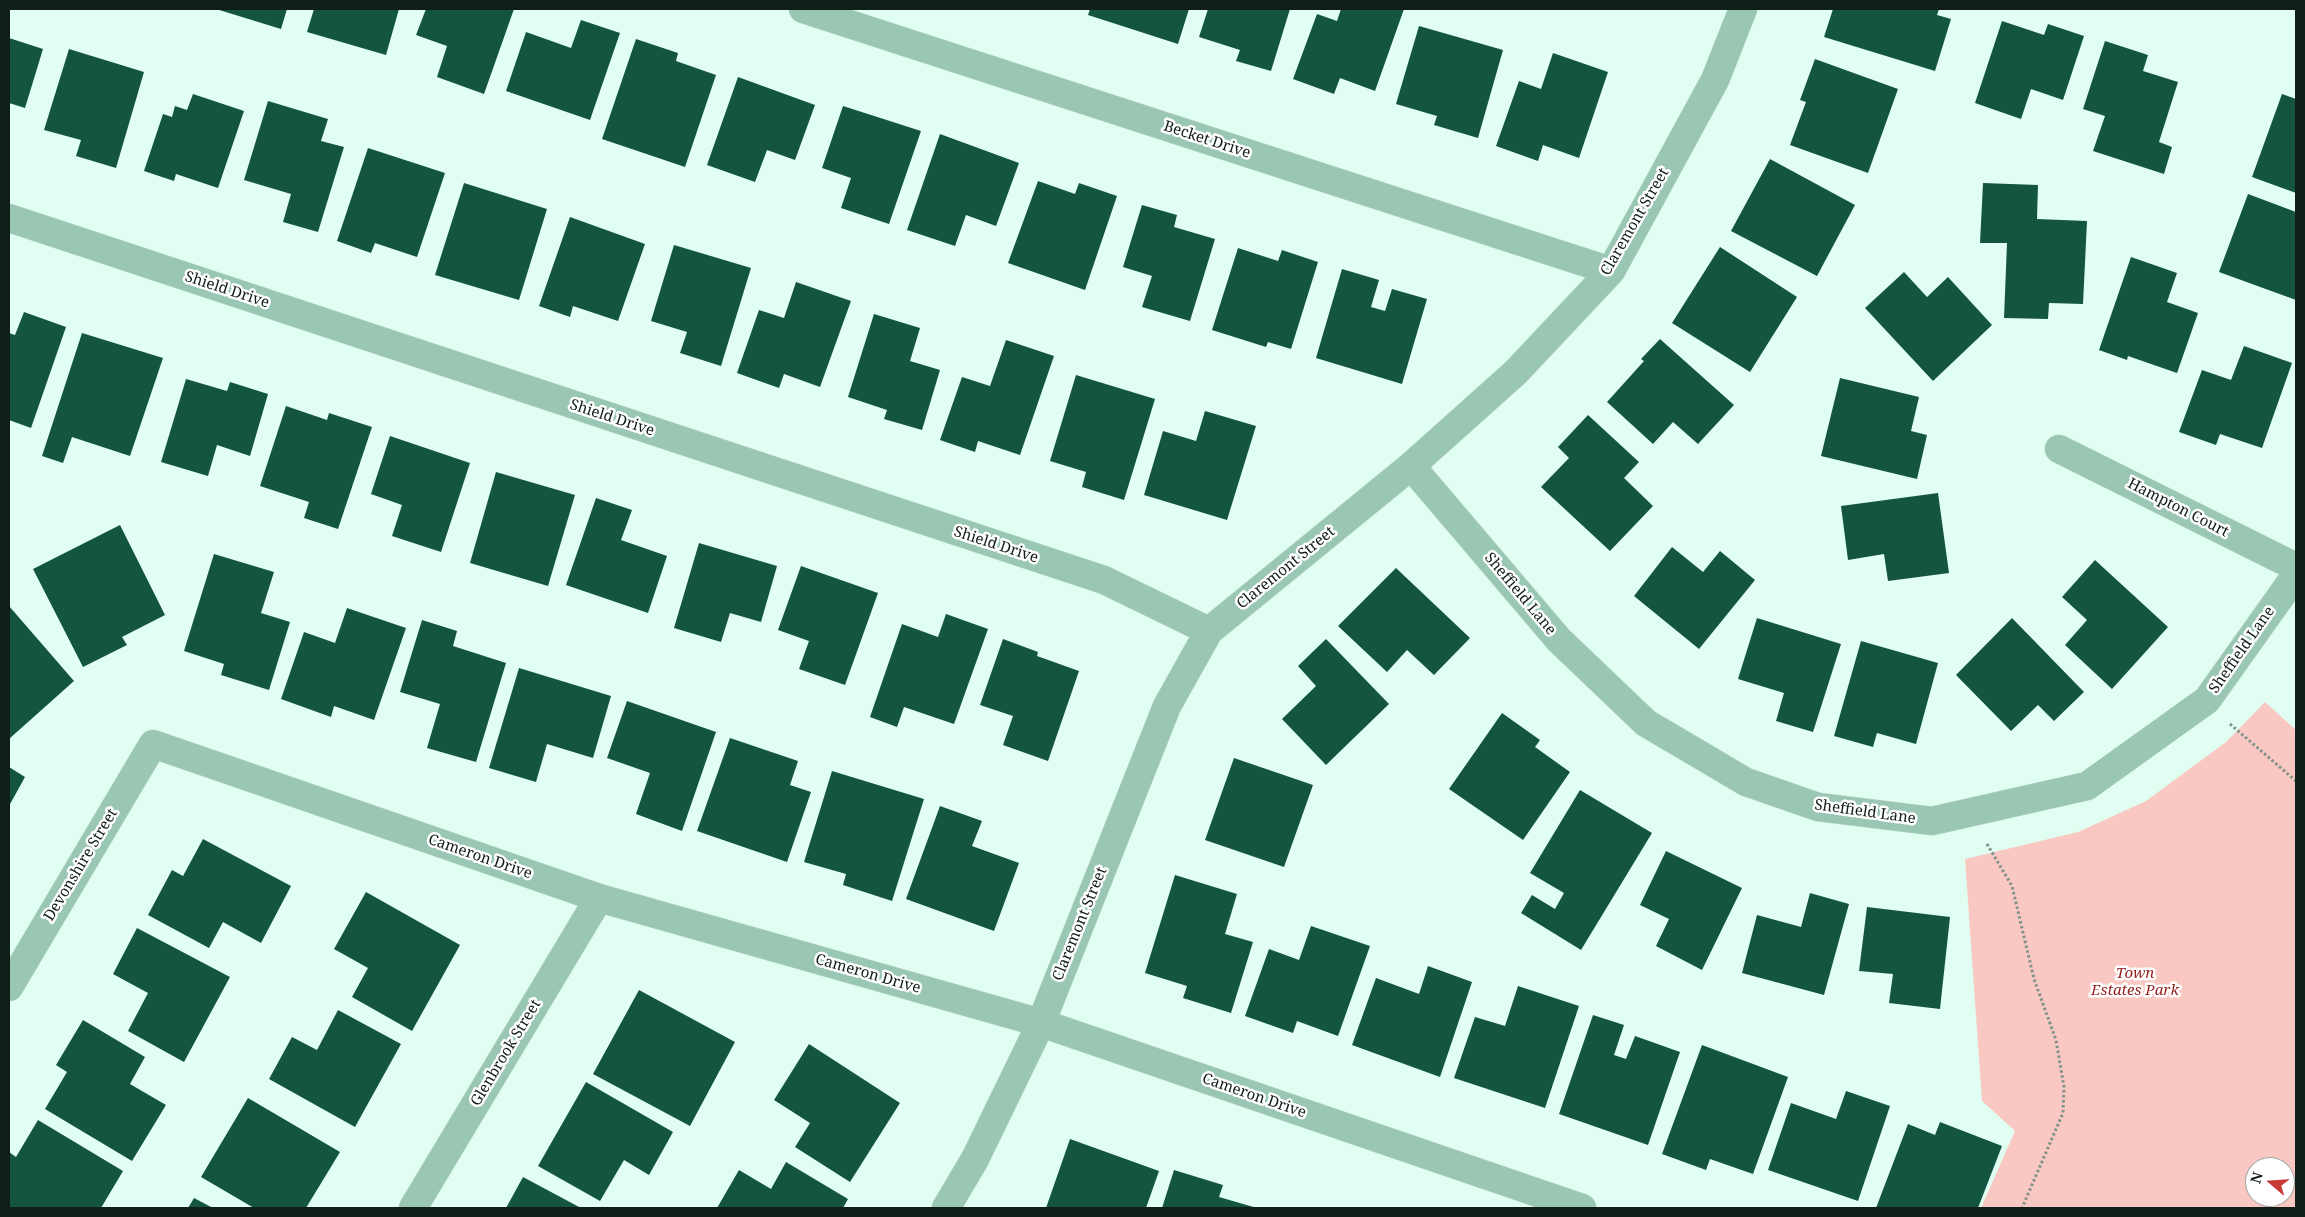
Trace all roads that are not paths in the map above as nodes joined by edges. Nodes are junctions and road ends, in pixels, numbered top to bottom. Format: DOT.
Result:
graph roads {
  1 [pos="802,9"];
  2 [pos="1744,9"];
  3 [pos="9,218"];
  4 [pos="1611,271"];
  5 [pos="2059,448"];
  6 [pos="1412,466"];
  7 [pos="2296,567"];
  8 [pos="2296,574"];
  9 [pos="1209,631"];
  10 [pos="152,744"];
  11 [pos="599,898"];
  12 [pos="9,987"];
  13 [pos="1041,1023"];
  14 [pos="412,1208"];
  15 [pos="946,1208"];
  16 [pos="1582,1208"];
  1 -- 4 [label="street, Becket Drive"];
  2 -- 4 [label="street, Claremont Street"];
  3 -- 9 [label="street, Shield Drive"];
  4 -- 6 [label="street, Claremont Street"];
  5 -- 7 [label="street, Hampton Court"];
  6 -- 8 [label="street, Sheffield Lane"];
  6 -- 9 [label="street, Claremont Street"];
  9 -- 13 [label="street, Claremont Street"];
  10 -- 11 [label="street, Cameron Drive"];
  10 -- 12 [label="street, Devonshire Street"];
  11 -- 13 [label="street, Cameron Drive"];
  11 -- 14 [label="street, Glenbrook Street"];
  13 -- 15 [label="street, Claremont Street"];
  13 -- 16 [label="street, Cameron Drive"];
}
